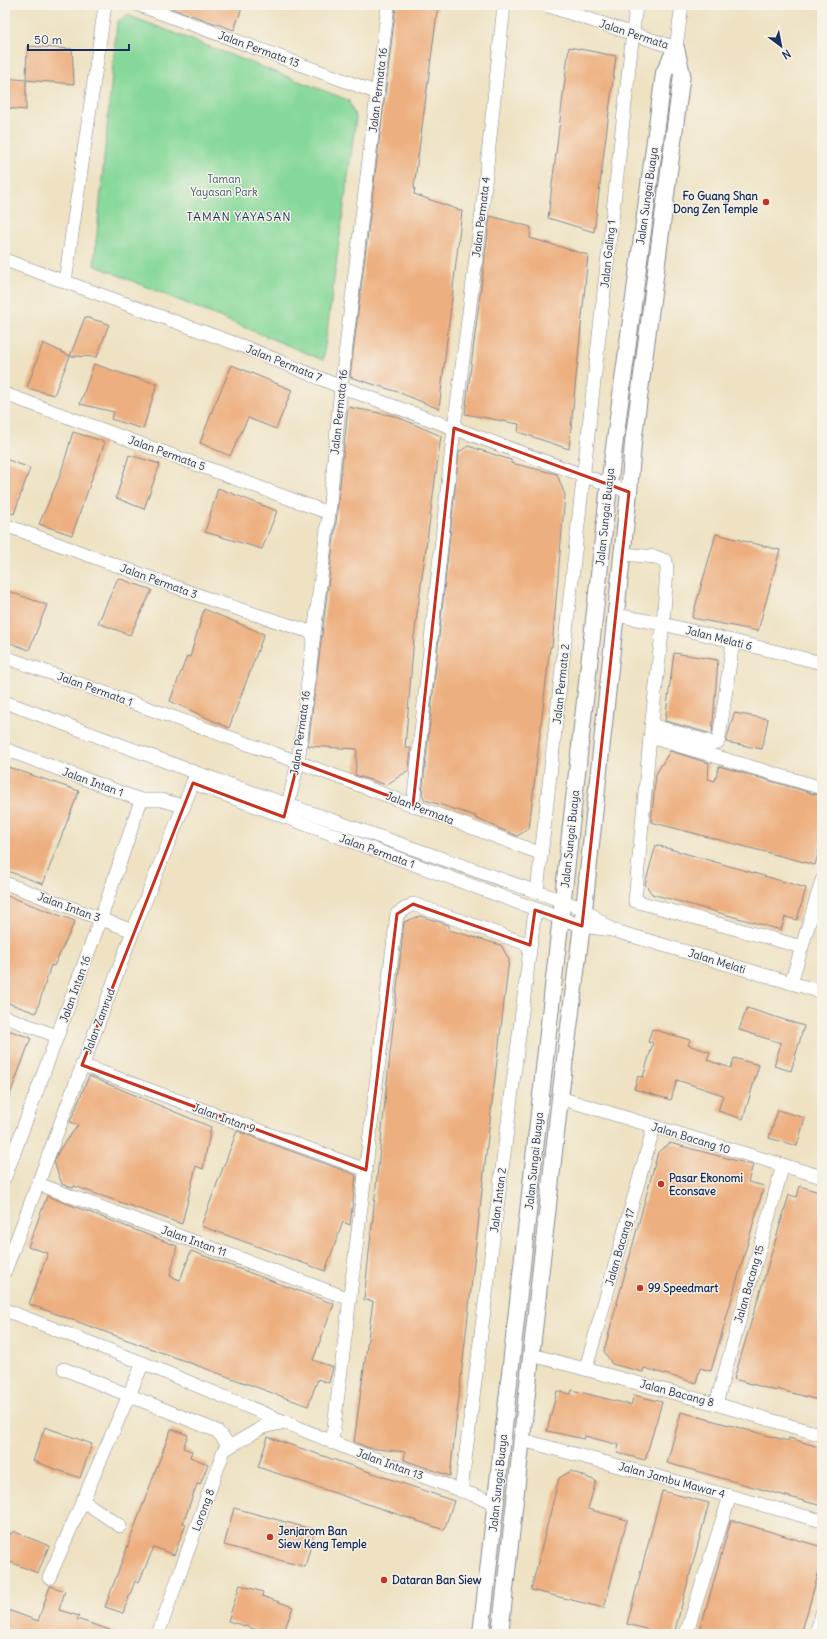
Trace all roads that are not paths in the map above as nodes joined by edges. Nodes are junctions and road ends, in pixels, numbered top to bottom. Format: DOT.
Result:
graph roads {
  1 [pos="104,5"];
  2 [pos="139,5"];
  3 [pos="388,5"];
  4 [pos="504,5"];
  5 [pos="546,5"];
  6 [pos="636,5"];
  7 [pos="682,5"];
  8 [pos="632,33"];
  9 [pos="676,48"];
  10 [pos="378,93"];
  11 [pos="5,260"];
  12 [pos="65,282"];
  13 [pos="341,387"];
  14 [pos="5,394"];
  15 [pos="454,428"];
  16 [pos="584,476"];
  17 [pos="608,485"];
  18 [pos="630,492"];
  19 [pos="329,513"];
  20 [pos="5,525"];
  21 [pos="623,554"];
  22 [pos="616,614"];
  23 [pos="663,624"];
  24 [pos="314,633"];
  25 [pos="733,641"];
  26 [pos="5,657"];
  27 [pos="822,663"];
  28 [pos="5,702"];
  29 [pos="650,731"];
  30 [pos="5,749"];
  31 [pos="298,762"];
  32 [pos="194,778"];
  33 [pos="822,788"];
  34 [pos="141,800"];
  35 [pos="413,805"];
  36 [pos="184,806"];
  37 [pos="286,811"];
  38 [pos="542,854"];
  39 [pos="822,880"];
  40 [pos="5,883"];
  41 [pos="537,892"];
  42 [pos="563,901"];
  43 [pos="584,909"];
  44 [pos="535,910"];
  45 [pos="101,918"];
  46 [pos="561,919"];
  47 [pos="582,926"];
  48 [pos="612,930"];
  49 [pos="133,931"];
  50 [pos="530,945"];
  51 [pos="802,947"];
  52 [pos="791,983"];
  53 [pos="822,992"];
  54 [pos="5,1017"];
  55 [pos="57,1036"];
  56 [pos="82,1065"];
  57 [pos="560,1098"];
  58 [pos="654,1126"];
  59 [pos="10,1147"];
  60 [pos="783,1165"];
  61 [pos="366,1170"];
  62 [pos="5,1177"];
  63 [pos="822,1177"];
  64 [pos="38,1184"];
  65 [pos="5,1271"];
  66 [pos="350,1299"];
  67 [pos="5,1310"];
  68 [pos="532,1354"];
  69 [pos="143,1363"];
  70 [pos="586,1368"];
  71 [pos="64,1369"];
  72 [pos="129,1395"];
  73 [pos="716,1404"];
  74 [pos="286,1422"];
  75 [pos="822,1435"];
  76 [pos="522,1440"];
  77 [pos="332,1443"];
  78 [pos="230,1446"];
  79 [pos="461,1491"];
  80 [pos="730,1496"];
  81 [pos="82,1500"];
  82 [pos="495,1503"];
  83 [pos="822,1521"];
  84 [pos="120,1526"];
  85 [pos="49,1578"];
  86 [pos="822,1613"];
  87 [pos="158,1634"];
  88 [pos="481,1634"];
  89 [pos="500,1634"];
  90 [pos="686,1634"];
  91 [pos="816,1634"];
  1 -- 12 [label="street"];
  2 -- 10 [label="street, Jalan Permata 13"];
  3 -- 10 [label="street, Jalan Permata 16"];
  4 -- 15 [label="street, Jalan Permata 4"];
  5 -- 8 [label="street, Jalan Permata"];
  6 -- 8 [label="street, Jalan Galing 1"];
  7 -- 9 [label="street, Jalan Sungai Buaya"];
  8 -- 9 [label="street, Jalan Permata"];
  8 -- 16 [label="street, Jalan Galing 1"];
  9 -- 17 [label="street, Jalan Sungai Buaya"];
  9 -- 18 [label="street, Jalan Sungai Buaya"];
  10 -- 13 [label="street, Jalan Permata 16"];
  11 -- 12 [label="street, Jalan Permata 7"];
  12 -- 13 [label="street, Jalan Permata 7"];
  13 -- 15 [label="street, Jalan Permata 7"];
  13 -- 19 [label="street, Jalan Permata 16"];
  14 -- 19 [label="street, Jalan Permata 5"];
  15 -- 16 [label="street, Jalan Permata 7"];
  15 -- 35 [label="street"];
  16 -- 17 [label="street, Jalan Permata 7"];
  16 -- 38 [label="street, Jalan Permata 2"];
  17 -- 18 [label="street, Jalan Permata 7"];
  17 -- 42 [label="street, Jalan Sungai Buaya"];
  18 -- 21 [label="street, Jalan Sungai Buaya"];
  19 -- 24 [label="street, Jalan Permata 16"];
  20 -- 24 [label="street, Jalan Permata 3"];
  21 -- 22 [label="street, Jalan Sungai Buaya"];
  21 -- 23 [label="street"];
  22 -- 23 [label="street, Jalan Melati 6"];
  22 -- 43 [label="street, Jalan Sungai Buaya"];
  23 -- 25 [label="street, Jalan Melati 6"];
  23 -- 29 [label="street"];
  24 -- 31 [label="street, Jalan Permata 16"];
  25 -- 27 [label="street, Jalan Melati 6"];
  25 -- 29 [label="street"];
  26 -- 31 [label="street, Jalan Permata 1"];
  28 -- 32 [label="street, Jalan Permata 1"];
  29 -- 33 [label="street"];
  29 -- 51 [label="street"];
  30 -- 34 [label="street, Jalan Intan 1"];
  31 -- 35 [label="street, Jalan Permata"];
  31 -- 37 [label="street, Jalan Permata 16"];
  32 -- 36 [label="street, Jalan Zamrud"];
  32 -- 37 [label="street, Jalan Permata 1"];
  34 -- 36 [label="street, Jalan Intan 1"];
  34 -- 45 [label="street, Jalan Intan 16"];
  35 -- 38 [label="street, Jalan Permata"];
  36 -- 49 [label="street, Jalan Zamrud"];
  37 -- 41 [label="street, Jalan Permata 1"];
  37 -- 44 [label="street, Jalan Permata 1"];
  38 -- 41 [label="street, Jalan Permata 2"];
  39 -- 51 [label="street"];
  40 -- 45 [label="street, Jalan Intan 3"];
  41 -- 42 [label="street, Jalan Permata 1"];
  42 -- 43 [label="street, Jalan Melati"];
  42 -- 46 [label="street, Jalan Sungai Buaya"];
  43 -- 47 [label="street, Jalan Sungai Buaya"];
  43 -- 48 [label="street, Jalan Melati"];
  44 -- 46 [label="street, Jalan Permata 1"];
  44 -- 50 [label="street, Jalan Intan 2"];
  45 -- 49 [label="street, Jalan Intan 3"];
  45 -- 55 [label="street, Jalan Intan 16"];
  46 -- 47 [label="street, Jalan Melati"];
  46 -- 82 [label="street, Jalan Sungai Buaya"];
  47 -- 48 [label="street, Jalan Melati"];
  47 -- 57 [label="street, Jalan Sungai Buaya"];
  48 -- 52 [label="street, Jalan Melati"];
  49 -- 56 [label="street, Jalan Zamrud"];
  50 -- 61 [label="street"];
  50 -- 79 [label="street, Jalan Intan 2"];
  51 -- 52 [label="street"];
  52 -- 53 [label="street, Jalan Melati"];
  54 -- 55 [label="street"];
  55 -- 59 [label="street, Jalan Intan 16"];
  56 -- 61 [label="street, Jalan Intan 9"];
  56 -- 64 [label="street, Jalan Zamrud"];
  57 -- 58 [label="street, Jalan Bacang 10"];
  57 -- 68 [label="street, Jalan Sungai Buaya"];
  58 -- 60 [label="street, Jalan Bacang 10"];
  58 -- 70 [label="street, Jalan Bacang 17"];
  59 -- 62 [label="street, Jalan Intan 16"];
  60 -- 63 [label="street, Jalan Bacang 10"];
  60 -- 73 [label="street, Jalan Bacang 15"];
  61 -- 66 [label="street"];
  64 -- 65 [label="street, Jalan Zamrud"];
  64 -- 66 [label="street, Jalan Intan 11"];
  66 -- 77 [label="street"];
  67 -- 69 [label="street, Jalan Intan 13"];
  68 -- 70 [label="street, Jalan Bacang 8"];
  68 -- 76 [label="street, Jalan Sungai Buaya"];
  69 -- 72 [label="street"];
  69 -- 74 [label="street, Jalan Intan 13"];
  70 -- 73 [label="street, Jalan Bacang 8"];
  71 -- 72 [label="street"];
  72 -- 78 [label="street"];
  72 -- 81 [label="street"];
  73 -- 75 [label="street, Jalan Bacang 8"];
  74 -- 77 [label="street, Jalan Intan 13"];
  74 -- 78 [label="street, Lorong 8"];
  76 -- 80 [label="street, Jalan Jambu Mawar 4"];
  76 -- 89 [label="street, Jalan Sungai Buaya"];
  77 -- 79 [label="street, Jalan Intan 13"];
  78 -- 87 [label="street, Lorong 8"];
  79 -- 82 [label="street, Jalan Intan 13"];
  80 -- 83 [label="street, Jalan Jambu Mawar 4"];
  80 -- 90 [label="street"];
  81 -- 84 [label="street"];
  81 -- 85 [label="street"];
  82 -- 88 [label="street, Jalan Sungai Buaya"];
  86 -- 91 [label="street"];
}
